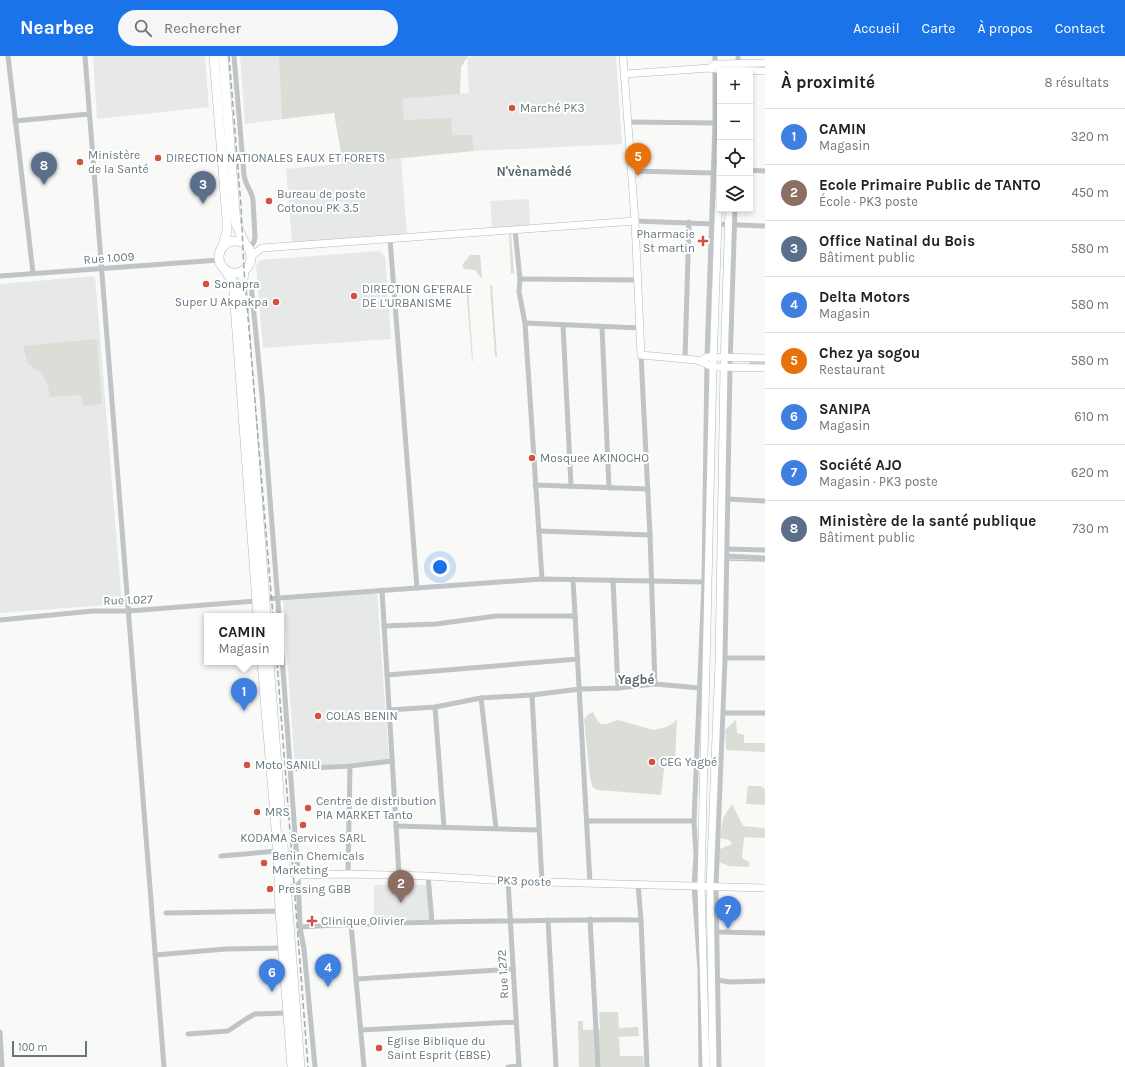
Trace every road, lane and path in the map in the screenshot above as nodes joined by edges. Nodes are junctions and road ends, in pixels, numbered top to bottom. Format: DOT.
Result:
graph roads {
  1 [pos="8,56"];
  2 [pos="85,56"];
  3 [pos="214,56"];
  4 [pos="223,56"];
  5 [pos="234,56"];
  6 [pos="623,56"];
  7 [pos="715,56"];
  8 [pos="765,63"];
  9 [pos="735,65"];
  10 [pos="718,66"];
  11 [pos="765,71"];
  12 [pos="625,74"];
  13 [pos="89,114"];
  14 [pos="16,121"];
  15 [pos="628,122"];
  16 [pos="715,123"];
  17 [pos="753,170"];
  18 [pos="632,171"];
  19 [pos="765,171"];
  20 [pos="713,173"];
  21 [pos="719,176"];
  22 [pos="729,212"];
  23 [pos="734,212"];
  24 [pos="635,221"];
  25 [pos="689,222"];
  26 [pos="714,223"];
  27 [pos="731,224"];
  28 [pos="765,226"];
  29 [pos="515,230"];
  30 [pos="390,239"];
  31 [pos="223,246"];
  32 [pos="248,250"];
  33 [pos="219,260"];
  34 [pos="102,269"];
  35 [pos="244,270"];
  36 [pos="226,271"];
  37 [pos="33,274"];
  38 [pos="0,276"];
  39 [pos="520,279"];
  40 [pos="638,280"];
  41 [pos="251,284"];
  42 [pos="525,323"];
  43 [pos="562,325"];
  44 [pos="602,327"];
  45 [pos="638,328"];
  46 [pos="641,355"];
  47 [pos="727,357"];
  48 [pos="684,358"];
  49 [pos="765,358"];
  50 [pos="708,361"];
  51 [pos="727,367"];
  52 [pos="765,368"];
  53 [pos="535,485"];
  54 [pos="571,486"];
  55 [pos="609,488"];
  56 [pos="648,489"];
  57 [pos="727,500"];
  58 [pos="765,500"];
  59 [pos="539,531"];
  60 [pos="650,535"];
  61 [pos="727,549"];
  62 [pos="765,550"];
  63 [pos="726,556"];
  64 [pos="765,558"];
  65 [pos="542,579"];
  66 [pos="573,579"];
  67 [pos="613,580"];
  68 [pos="652,581"];
  69 [pos="704,582"];
  70 [pos="417,588"];
  71 [pos="382,590"];
  72 [pos="277,598"];
  73 [pos="261,600"];
  74 [pos="128,611"];
  75 [pos="259,613"];
  76 [pos="265,613"];
  77 [pos="279,613"];
  78 [pos="576,616"];
  79 [pos="0,620"];
  80 [pos="384,626"];
  81 [pos="725,658"];
  82 [pos="765,658"];
  83 [pos="578,659"];
  84 [pos="262,665"];
  85 [pos="269,665"];
  86 [pos="283,665"];
  87 [pos="387,675"];
  88 [pos="655,684"];
  89 [pos="618,688"];
  90 [pos="700,688"];
  91 [pos="580,689"];
  92 [pos="532,695"];
  93 [pos="481,698"];
  94 [pos="435,707"];
  95 [pos="389,710"];
  96 [pos="722,713"];
  97 [pos="765,713"];
  98 [pos="392,761"];
  99 [pos="350,766"];
  100 [pos="290,769"];
  101 [pos="587,821"];
  102 [pos="694,821"];
  103 [pos="396,826"];
  104 [pos="444,827"];
  105 [pos="496,828"];
  106 [pos="539,830"];
  107 [pos="278,852"];
  108 [pos="221,856"];
  109 [pos="348,874"];
  110 [pos="298,875"];
  111 [pos="399,875"];
  112 [pos="428,876"];
  113 [pos="286,881"];
  114 [pos="508,881"];
  115 [pos="542,882"];
  116 [pos="590,883"];
  117 [pos="638,884"];
  118 [pos="698,885"];
  119 [pos="713,886"];
  120 [pos="765,888"];
  121 [pos="280,911"];
  122 [pos="166,913"];
  123 [pos="590,919"];
  124 [pos="548,920"];
  125 [pos="642,920"];
  126 [pos="510,921"];
  127 [pos="432,922"];
  128 [pos="351,924"];
  129 [pos="300,927"];
  130 [pos="717,932"];
  131 [pos="765,933"];
  132 [pos="284,948"];
  133 [pos="155,955"];
  134 [pos="513,970"];
  135 [pos="356,979"];
  136 [pos="718,980"];
  137 [pos="765,981"];
  138 [pos="288,1013"];
  139 [pos="516,1022"];
  140 [pos="361,1030"];
  141 [pos="0,1034"];
  142 [pos="188,1034"];
  143 [pos="2,1067"];
  144 [pos="164,1067"];
  145 [pos="292,1067"];
  146 [pos="300,1067"];
  147 [pos="315,1067"];
  148 [pos="364,1067"];
  149 [pos="508,1067"];
  150 [pos="519,1067"];
  151 [pos="556,1067"];
  152 [pos="598,1067"];
  153 [pos="647,1067"];
  154 [pos="701,1067"];
  155 [pos="706,1067"];
  156 [pos="713,1067"];
  157 [pos="719,1067"];
  1 -- 14 [label="street"];
  2 -- 13 [label="street"];
  3 -- 31 [label="highway"];
  4 -- 32 [label="highway"];
  5 -- 32 [label="street"];
  6 -- 12 [label="street"];
  7 -- 10 [label="street"];
  8 -- 9 [label="street"];
  9 -- 10 [label="street"];
  9 -- 11 [label="street"];
  10 -- 12 [label="street"];
  10 -- 16 [label="street"];
  12 -- 15 [label="street"];
  13 -- 14 [label="street"];
  13 -- 34 [label="street"];
  14 -- 37 [label="street"];
  15 -- 16 [label="street"];
  15 -- 18 [label="street"];
  16 -- 20 [label="street"];
  17 -- 19 [label="street"];
  18 -- 20 [label="street"];
  18 -- 24 [label="street"];
  20 -- 26 [label="street"];
  21 -- 26 [label="street"];
  22 -- 27 [label="street"];
  23 -- 27 [label="street"];
  24 -- 25 [label="street"];
  24 -- 29 [label="street"];
  24 -- 40 [label="street"];
  25 -- 26 [label="street"];
  25 -- 48 [label="street"];
  26 -- 27 [label="street"];
  26 -- 50 [label="street"];
  27 -- 28 [label="street"];
  27 -- 47 [label="street"];
  29 -- 30 [label="street"];
  29 -- 39 [label="street"];
  30 -- 32 [label="street"];
  30 -- 70 [label="street"];
  31 -- 32 [label="highway"];
  31 -- 33 [label="highway"];
  32 -- 35 [label="highway"];
  33 -- 34 [label="street, Rue 1.009"];
  33 -- 36 [label="highway"];
  34 -- 37 [label="street, Rue 1.009"];
  34 -- 74 [label="street"];
  35 -- 36 [label="highway"];
  35 -- 73 [label="highway"];
  36 -- 73 [label="highway"];
  37 -- 38 [label="street, Rue 1.009"];
  39 -- 40 [label="street"];
  39 -- 42 [label="street"];
  40 -- 45 [label="street"];
  41 -- 72 [label="street"];
  42 -- 43 [label="street"];
  42 -- 53 [label="street"];
  43 -- 44 [label="street"];
  43 -- 54 [label="street"];
  44 -- 45 [label="street"];
  44 -- 55 [label="street"];
  45 -- 46 [label="street"];
  46 -- 48 [label="street"];
  46 -- 56 [label="street"];
  47 -- 49 [label="street"];
  47 -- 50 [label="street"];
  47 -- 51 [label="street"];
  48 -- 50 [label="street"];
  50 -- 51 [label="street"];
  50 -- 69 [label="street"];
  50 -- 118 [label="street"];
  51 -- 52 [label="street"];
  51 -- 57 [label="street"];
  51 -- 119 [label="street"];
  53 -- 54 [label="street"];
  53 -- 59 [label="street"];
  54 -- 55 [label="street"];
  55 -- 56 [label="street"];
  56 -- 60 [label="street"];
  57 -- 58 [label="street"];
  57 -- 61 [label="street"];
  59 -- 60 [label="street"];
  59 -- 65 [label="street"];
  60 -- 68 [label="street"];
  61 -- 62 [label="street"];
  61 -- 63 [label="street"];
  63 -- 64 [label="street"];
  63 -- 81 [label="street"];
  65 -- 66 [label="street, Rue 1.027"];
  65 -- 70 [label="street, Rue 1.027"];
  66 -- 67 [label="street, Rue 1.027"];
  66 -- 78 [label="street"];
  67 -- 68 [label="street, Rue 1.027"];
  67 -- 89 [label="street"];
  68 -- 69 [label="street, Rue 1.027"];
  68 -- 88 [label="street"];
  69 -- 90 [label="street"];
  70 -- 71 [label="street, Rue 1.027"];
  71 -- 72 [label="street, Rue 1.027"];
  71 -- 80 [label="street"];
  72 -- 73 [label="street, Rue 1.027"];
  72 -- 77 [label="street"];
  73 -- 74 [label="street, Rue 1.027"];
  73 -- 75 [label="highway"];
  73 -- 76 [label="highway"];
  74 -- 79 [label="street, Rue 1.027"];
  74 -- 133 [label="street"];
  78 -- 80 [label="street"];
  78 -- 83 [label="street"];
  80 -- 87 [label="street"];
  81 -- 82 [label="street"];
  81 -- 96 [label="street"];
  83 -- 87 [label="street"];
  83 -- 91 [label="street"];
  84 -- 107 [label="highway"];
  85 -- 113 [label="highway"];
  86 -- 100 [label="street"];
  87 -- 95 [label="street"];
  88 -- 89 [label="street"];
  88 -- 90 [label="street"];
  89 -- 91 [label="street"];
  90 -- 102 [label="street"];
  91 -- 92 [label="street"];
  91 -- 101 [label="street"];
  92 -- 93 [label="street"];
  92 -- 106 [label="street"];
  93 -- 94 [label="street"];
  93 -- 105 [label="street"];
  94 -- 95 [label="street"];
  94 -- 104 [label="street"];
  95 -- 98 [label="street"];
  96 -- 97 [label="street"];
  96 -- 119 [label="street"];
  98 -- 99 [label="street"];
  98 -- 103 [label="street"];
  99 -- 100 [label="street"];
  99 -- 109 [label="street"];
  100 -- 110 [label="street"];
  101 -- 102 [label="street"];
  101 -- 116 [label="street"];
  102 -- 118 [label="street"];
  103 -- 104 [label="street"];
  103 -- 111 [label="street"];
  104 -- 105 [label="street"];
  105 -- 106 [label="street"];
  106 -- 115 [label="street"];
  107 -- 108 [label="street"];
  107 -- 121 [label="highway"];
  109 -- 110 [label="street, PK3 poste"];
  109 -- 111 [label="street, PK3 poste"];
  110 -- 113 [label="street, PK3 poste"];
  110 -- 129 [label="street"];
  111 -- 112 [label="street, PK3 poste"];
  112 -- 114 [label="street, PK3 poste"];
  112 -- 127 [label="street"];
  113 -- 146 [label="highway"];
  114 -- 115 [label="street, PK3 poste"];
  114 -- 126 [label="street, Rue 1.272"];
  115 -- 116 [label="street, PK3 poste"];
  116 -- 117 [label="street, PK3 poste"];
  117 -- 118 [label="street, PK3 poste"];
  117 -- 125 [label="street"];
  118 -- 119 [label="street, PK3 poste"];
  118 -- 154 [label="street"];
  118 -- 155 [label="street"];
  119 -- 120 [label="street, PK3 poste"];
  119 -- 130 [label="street"];
  119 -- 156 [label="street"];
  121 -- 122 [label="street"];
  121 -- 132 [label="highway"];
  123 -- 124 [label="street"];
  123 -- 125 [label="street"];
  123 -- 152 [label="street"];
  124 -- 126 [label="street"];
  124 -- 151 [label="street"];
  125 -- 153 [label="street"];
  126 -- 127 [label="street"];
  126 -- 134 [label="street, Rue 1.272"];
  127 -- 128 [label="street"];
  128 -- 129 [label="street"];
  128 -- 135 [label="street"];
  129 -- 147 [label="street"];
  130 -- 131 [label="street"];
  130 -- 136 [label="street"];
  132 -- 133 [label="street"];
  132 -- 138 [label="highway"];
  133 -- 144 [label="street"];
  134 -- 135 [label="street"];
  134 -- 139 [label="street, Rue 1.272"];
  135 -- 140 [label="street"];
  136 -- 137 [label="street"];
  136 -- 157 [label="street"];
  138 -- 142 [label="street"];
  138 -- 145 [label="highway"];
  139 -- 140 [label="street"];
  139 -- 150 [label="street, Rue 1.272"];
  140 -- 148 [label="street"];
  141 -- 143 [label="street"];
  149 -- 150 [label="street"];
}
